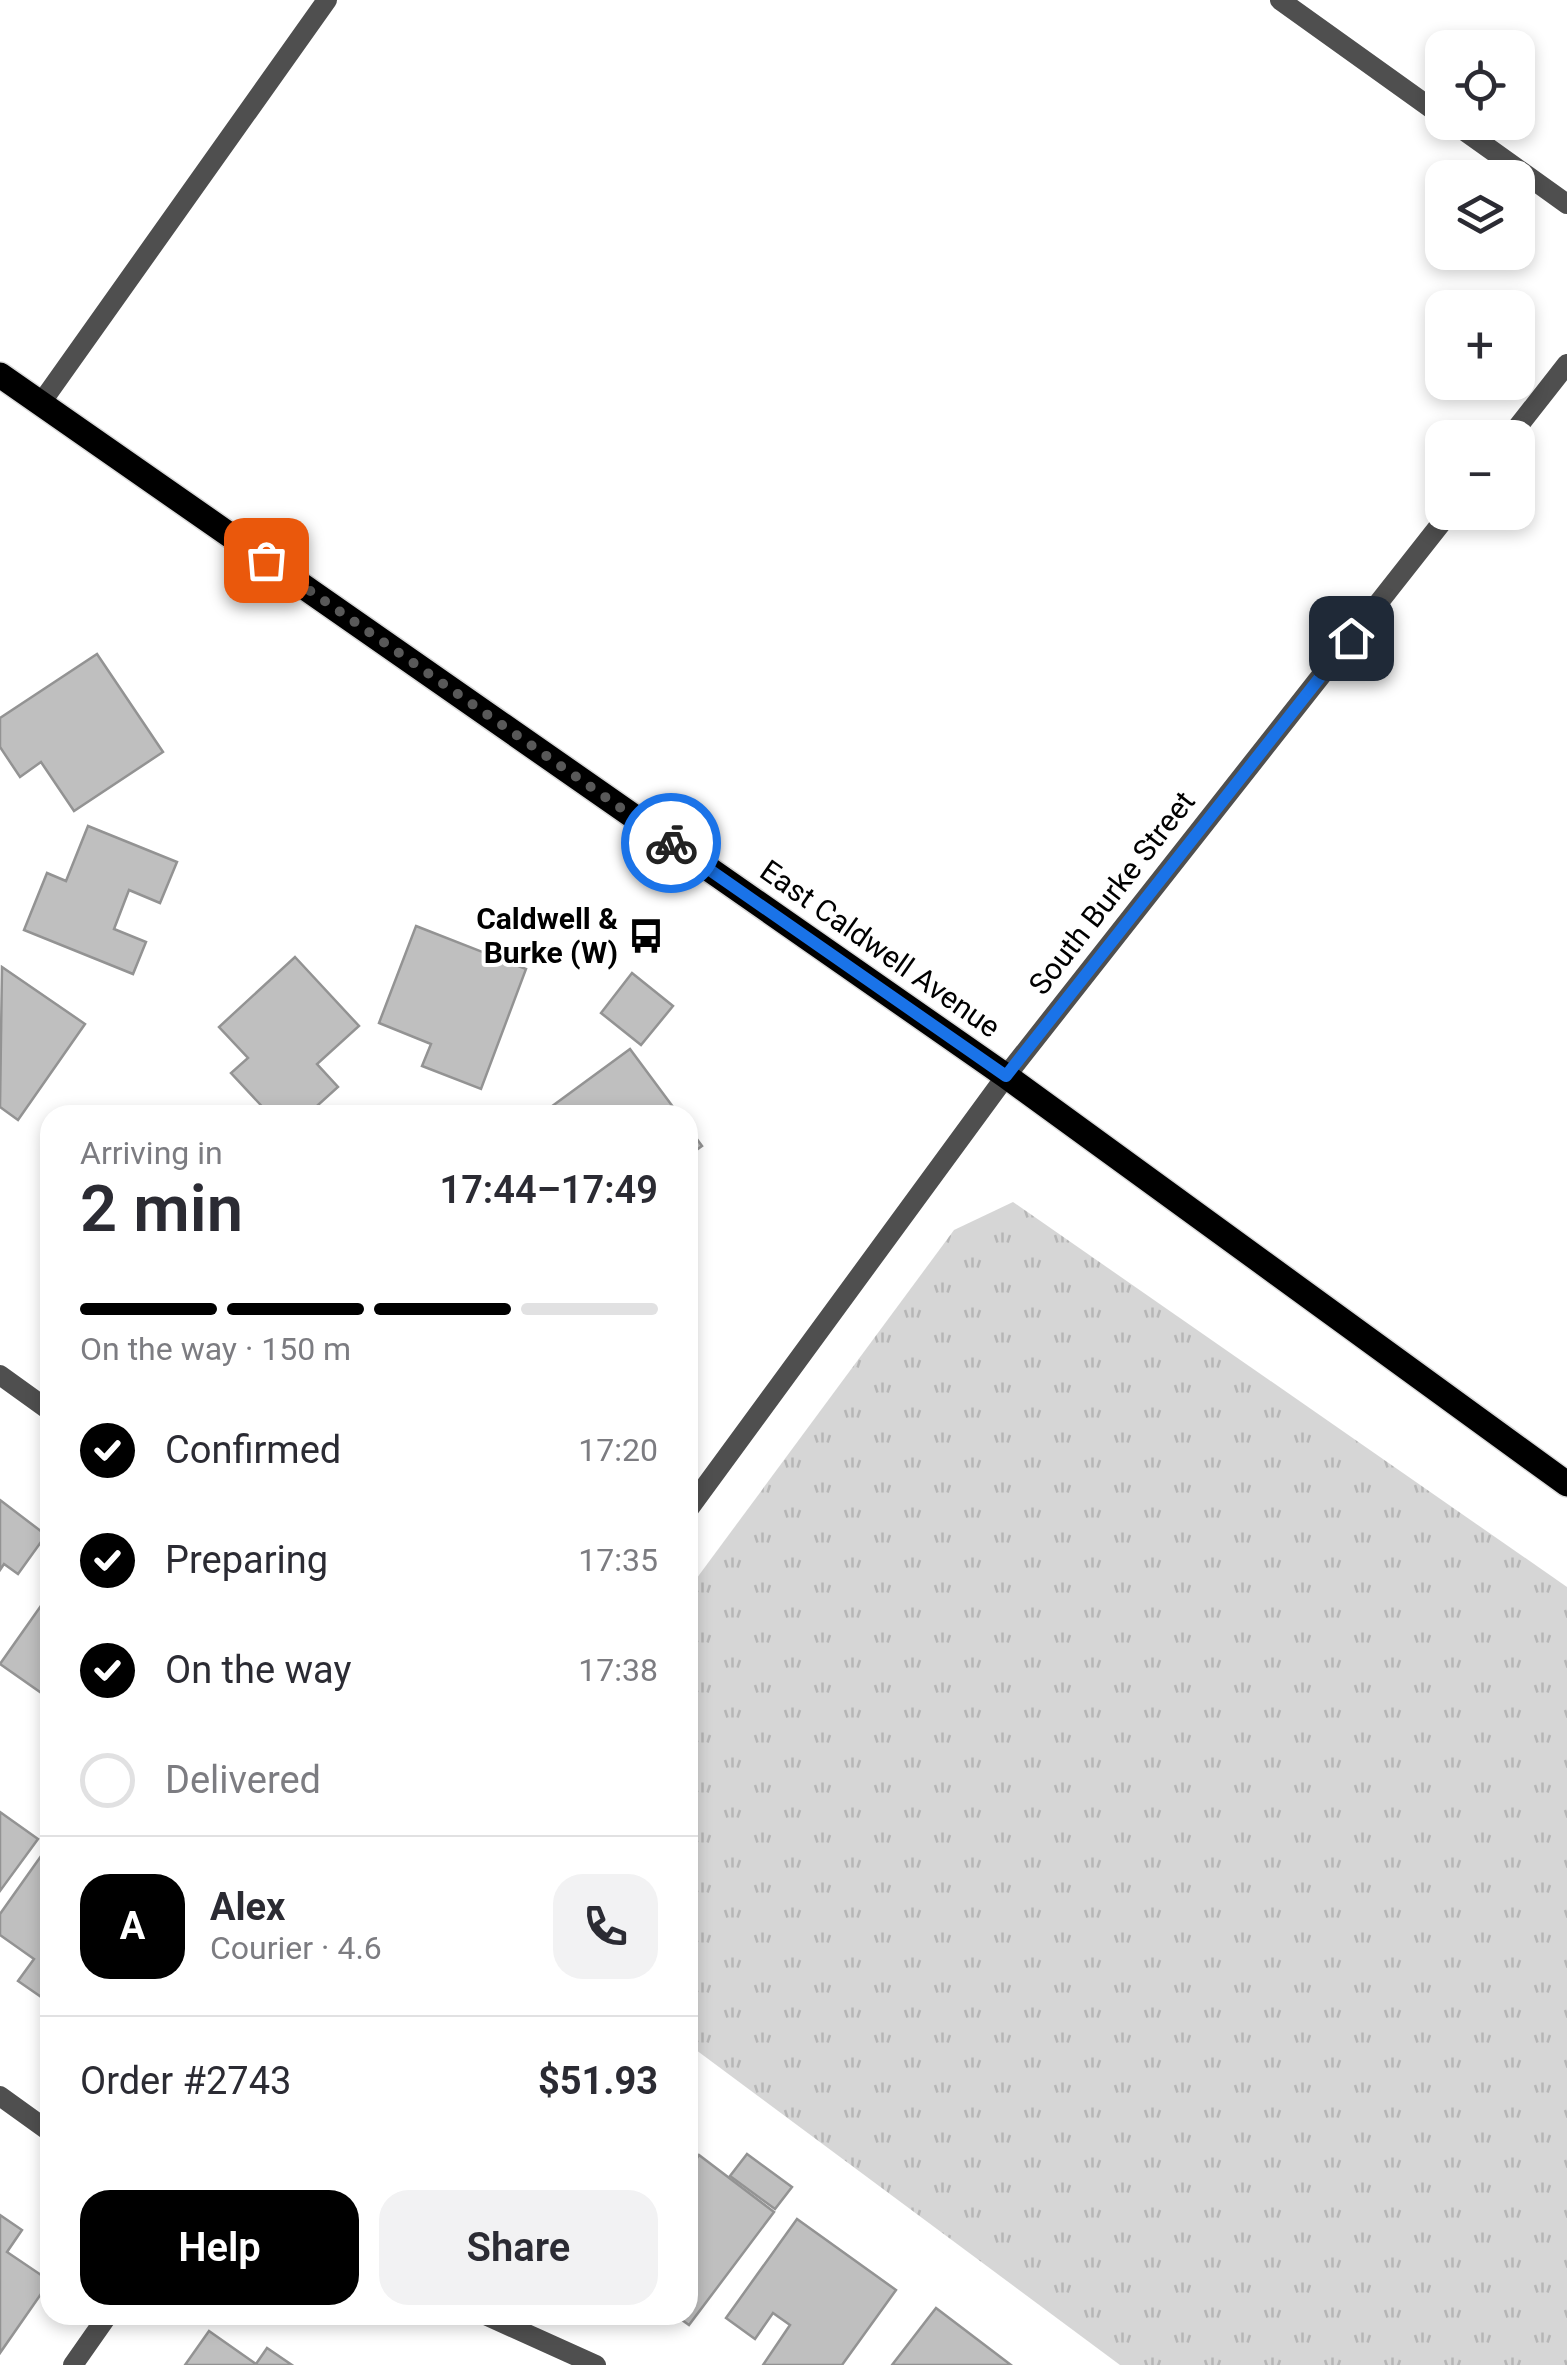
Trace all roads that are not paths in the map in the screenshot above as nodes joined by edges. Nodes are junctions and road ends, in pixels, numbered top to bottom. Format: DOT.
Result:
graph roads {
  1 [pos="327,0"];
  2 [pos="1280,0"];
  3 [pos="1425,104"];
  4 [pos="1477,140"];
  5 [pos="1567,204"];
  6 [pos="1567,364"];
  7 [pos="0,375"];
  8 [pos="40,403"];
  9 [pos="1523,420"];
  10 [pos="1436,530"];
  11 [pos="1006,1076"];
  12 [pos="0,1375"];
  13 [pos="40,1404"];
  14 [pos="1567,1484"];
  15 [pos="698,1496"];
  16 [pos="0,2096"];
  17 [pos="40,2125"];
  18 [pos="101,2325"];
  19 [pos="507,2325"];
  20 [pos="73,2365"];
  21 [pos="596,2365"];
  1 -- 8 [label="street"];
  2 -- 3 [label="street"];
  4 -- 5 [label="street"];
  6 -- 9 [label="street"];
  7 -- 8 [label="main road, East Caldwell Avenue"];
  8 -- 11 [label="main road, East Caldwell Avenue"];
  10 -- 11 [label="street, South Burke Street"];
  11 -- 14 [label="main road, East Caldwell Avenue"];
  11 -- 15 [label="street, South Burke Street"];
  12 -- 13 [label="street"];
  16 -- 17 [label="street"];
  18 -- 20 [label="street"];
  19 -- 21 [label="street"];
}
